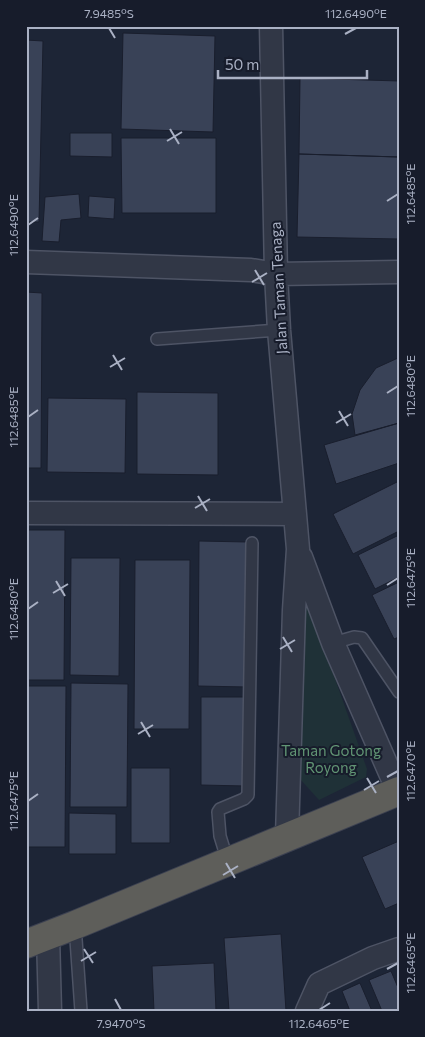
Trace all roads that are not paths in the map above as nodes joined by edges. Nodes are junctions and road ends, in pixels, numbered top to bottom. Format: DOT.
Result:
graph roads {
  1 [pos="271,26"];
  2 [pos="26,262"];
  3 [pos="399,272"];
  4 [pos="276,274"];
  5 [pos="279,330"];
  6 [pos="157,339"];
  7 [pos="26,513"];
  8 [pos="295,514"];
  9 [pos="252,543"];
  10 [pos="298,550"];
  11 [pos="332,643"];
  12 [pos="399,692"];
  13 [pos="398,791"];
  14 [pos="287,836"];
  15 [pos="228,862"];
  16 [pos="75,924"];
  17 [pos="37,939"];
  18 [pos="399,948"];
  19 [pos="50,1011"];
  20 [pos="81,1011"];
  21 [pos="306,1011"];
  1 -- 4 [label="street, Jalan Taman Tenaga"];
  2 -- 4 [label="street"];
  3 -- 4 [label="street"];
  4 -- 5 [label="street, Jalan Taman Tenaga"];
  5 -- 6 [label="lane"];
  5 -- 8 [label="street, Jalan Taman Tenaga"];
  7 -- 8 [label="street"];
  8 -- 10 [label="street, Jalan Taman Tenaga"];
  9 -- 15 [label="lane"];
  10 -- 11 [label="street, Jalan Taman Tenaga"];
  10 -- 14 [label="street, Jalan Taman Tenaga"];
  11 -- 12 [label="lane"];
  11 -- 13 [label="street, Jalan Taman Tenaga"];
  13 -- 14 [label="highway"];
  14 -- 15 [label="highway"];
  15 -- 16 [label="highway"];
  16 -- 17 [label="highway"];
  16 -- 20 [label="lane"];
  17 -- 19 [label="street"];
  18 -- 21 [label="street"];
}
